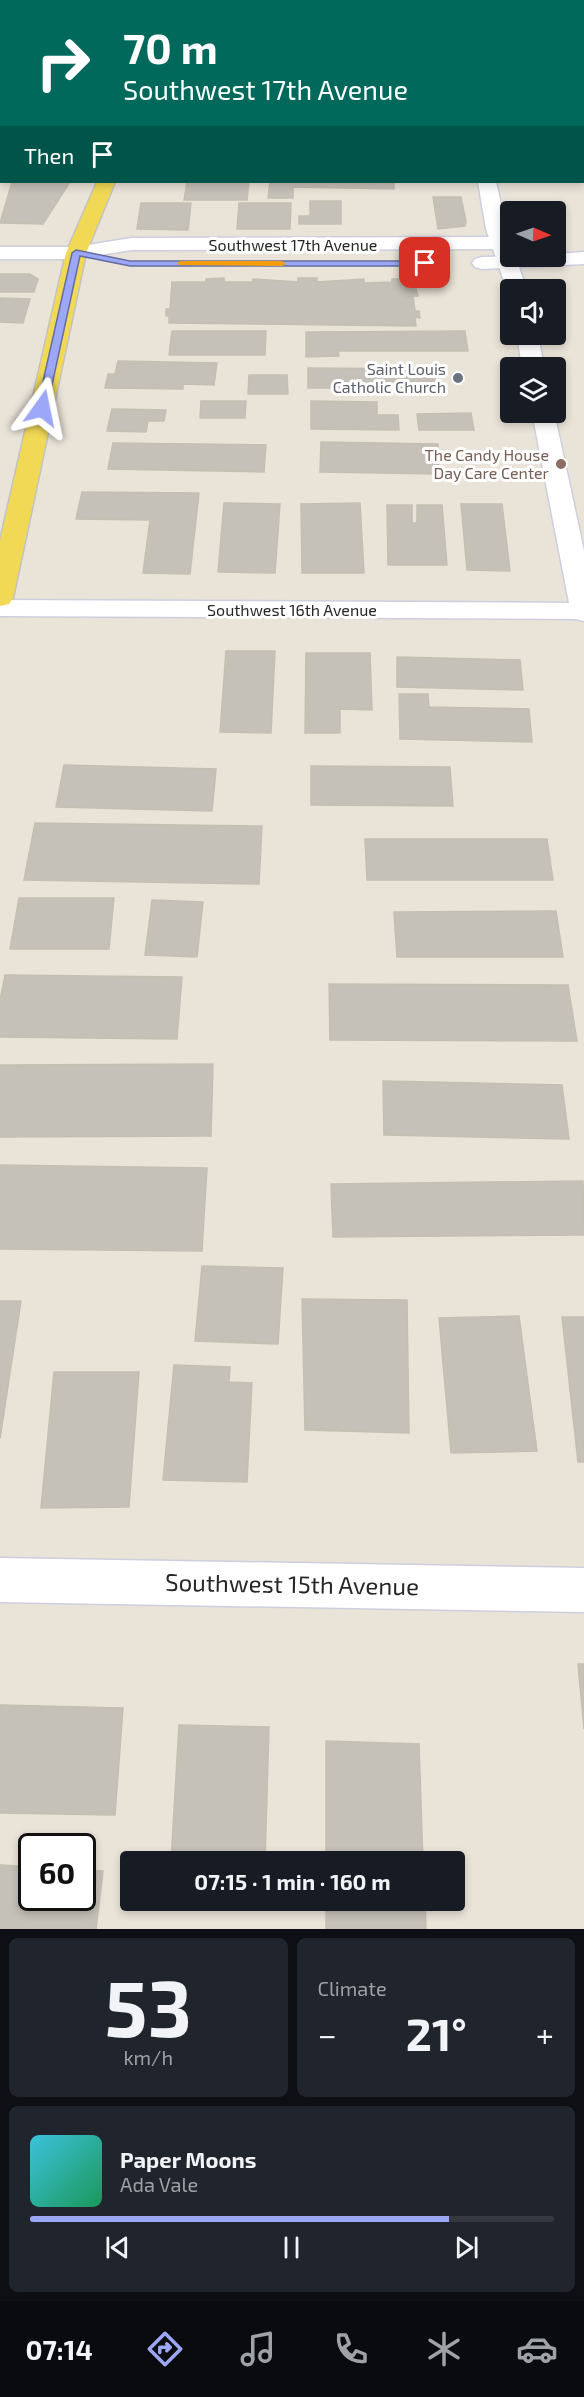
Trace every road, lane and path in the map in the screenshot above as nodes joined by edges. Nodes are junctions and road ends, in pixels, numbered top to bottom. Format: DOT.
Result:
graph roads {
  1 [pos="106,183"];
  2 [pos="487,183"];
  3 [pos="500,228"];
  4 [pos="566,242"];
  5 [pos="584,242"];
  6 [pos="500,249"];
  7 [pos="500,251"];
  8 [pos="0,253"];
  9 [pos="76,253"];
  10 [pos="566,256"];
  11 [pos="584,258"];
  12 [pos="141,263"];
  13 [pos="460,263"];
  14 [pos="545,423"];
  15 [pos="0,597"];
  16 [pos="0,608"];
  17 [pos="584,612"];
  18 [pos="0,1580"];
  19 [pos="584,1590"];
  1 -- 9 [label="main road"];
  2 -- 3 [label="street"];
  4 -- 5 [label="street"];
  6 -- 9 [label="street, Southwest 17th Avenue"];
  7 -- 13 [label="street, Southwest 17th Avenue"];
  8 -- 9 [label="street, Southwest 17th Avenue"];
  9 -- 12 [label="street, Southwest 17th Avenue"];
  9 -- 15 [label="main road"];
  10 -- 11 [label="street, Southwest 17th Avenue"];
  14 -- 17 [label="street"];
  16 -- 17 [label="street, Southwest 16th Avenue"];
  18 -- 19 [label="street, Southwest 15th Avenue"];
}
